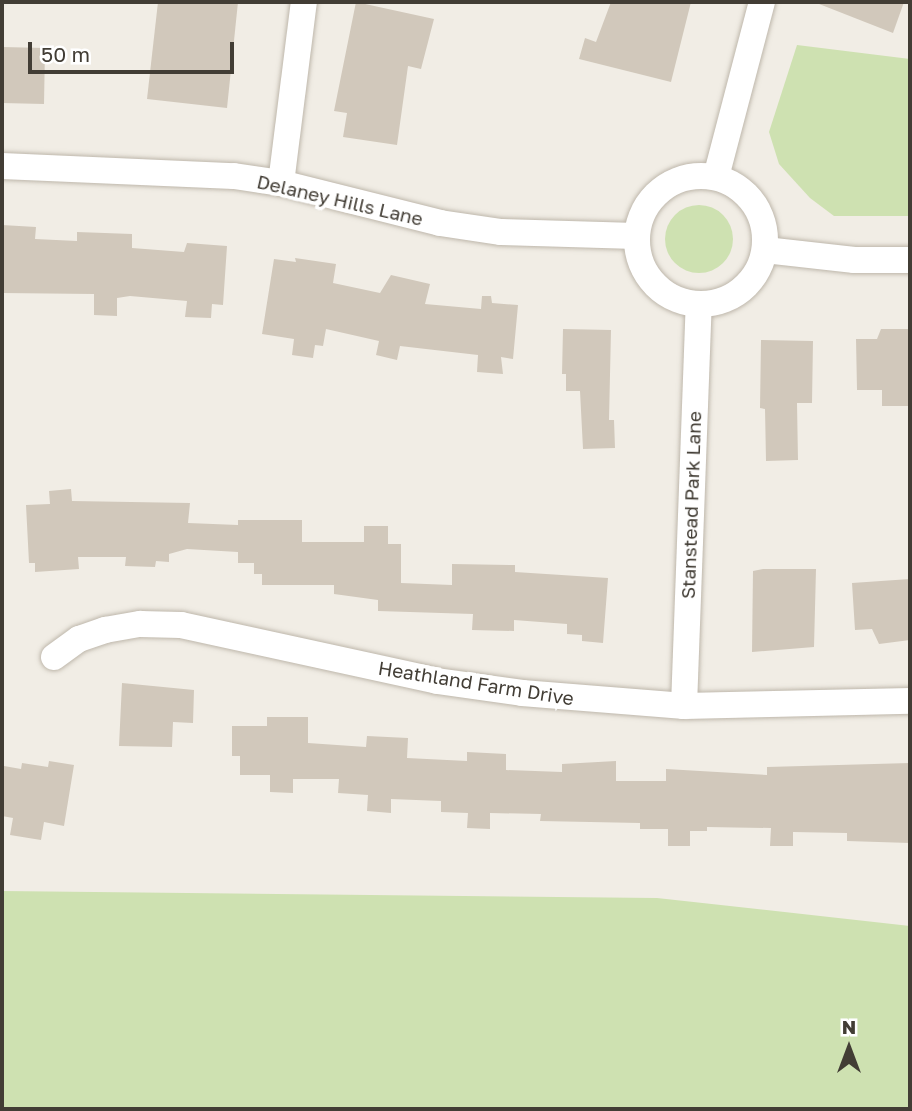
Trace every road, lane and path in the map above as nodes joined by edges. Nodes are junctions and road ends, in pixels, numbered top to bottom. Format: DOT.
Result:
graph roads {
  1 [pos="304,2"];
  2 [pos="762,2"];
  3 [pos="2,166"];
  4 [pos="716,177"];
  5 [pos="281,183"];
  6 [pos="636,236"];
  7 [pos="765,250"];
  8 [pos="910,260"];
  9 [pos="699,304"];
  10 [pos="54,657"];
  11 [pos="910,701"];
  12 [pos="684,706"];
  1 -- 5 [label="street"];
  2 -- 4 [label="street"];
  3 -- 5 [label="street, Delaney Hills Lane"];
  4 -- 6 [label="street"];
  4 -- 7 [label="street"];
  5 -- 6 [label="street, Delaney Hills Lane"];
  6 -- 9 [label="street"];
  7 -- 8 [label="street"];
  7 -- 9 [label="street"];
  9 -- 12 [label="street, Stanstead Park Lane"];
  10 -- 12 [label="street, Heathland Farm Drive"];
  11 -- 12 [label="street, Heathland Farm Drive"];
}
